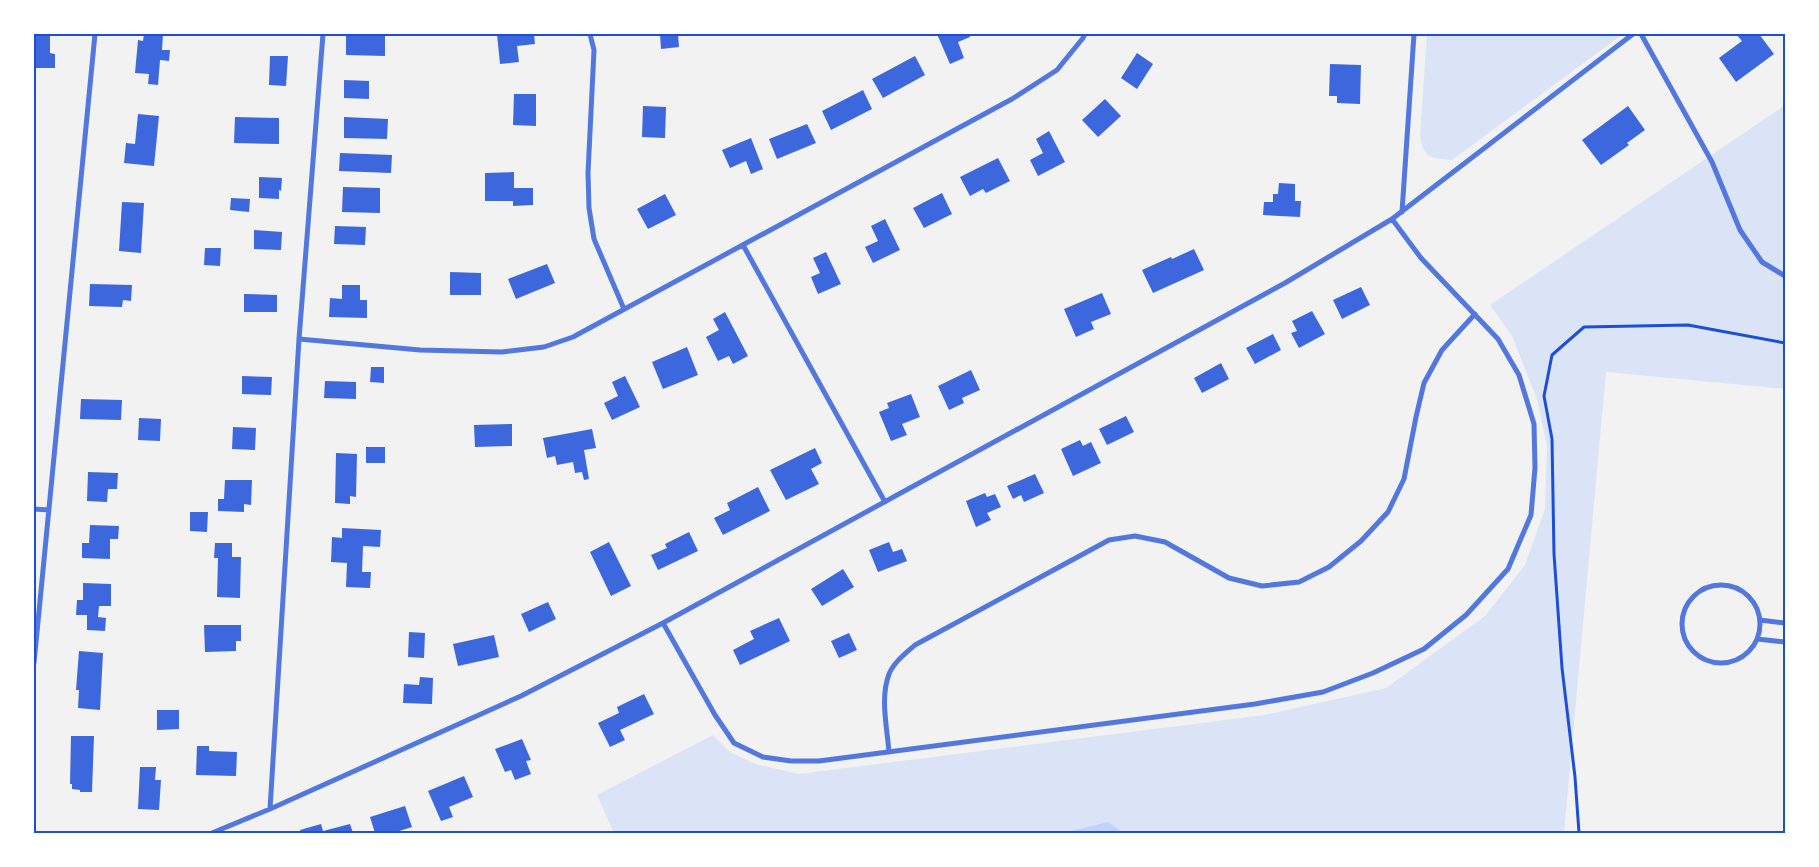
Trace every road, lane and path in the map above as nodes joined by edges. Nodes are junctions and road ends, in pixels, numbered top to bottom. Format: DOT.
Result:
graph roads {
  1 [pos="95,34"];
  2 [pos="323,34"];
  3 [pos="590,34"];
  4 [pos="1085,34"];
  5 [pos="1414,34"];
  6 [pos="1633,34"];
  7 [pos="1641,34"];
  8 [pos="1402,212"];
  9 [pos="1392,219"];
  10 [pos="743,245"];
  11 [pos="1785,276"];
  12 [pos="624,309"];
  13 [pos="1476,314"];
  14 [pos="299,339"];
  15 [pos="1785,343"];
  16 [pos="885,502"];
  17 [pos="34,509"];
  18 [pos="49,510"];
  19 [pos="1760,620"];
  20 [pos="663,623"];
  21 [pos="1785,623"];
  22 [pos="1757,639"];
  23 [pos="1785,642"];
  24 [pos="34,662"];
  25 [pos="889,752"];
  26 [pos="270,809"];
  27 [pos="212,833"];
  28 [pos="1579,833"];
  1 -- 18 [label="street"];
  2 -- 14 [label="street"];
  3 -- 12 [label="street"];
  4 -- 10 [label="street"];
  5 -- 8 [label="street"];
  6 -- 8 [label="street"];
  7 -- 11 [label="street"];
  8 -- 9 [label="street"];
  9 -- 13 [label="street"];
  9 -- 16 [label="street"];
  10 -- 12 [label="street"];
  10 -- 16 [label="street"];
  12 -- 14 [label="street"];
  13 -- 25 [label="street"];
  13 -- 25 [label="street"];
  14 -- 26 [label="street"];
  15 -- 28 [label="path"];
  16 -- 20 [label="street"];
  17 -- 18 [label="street"];
  18 -- 24 [label="street"];
  19 -- 21 [label="street"];
  19 -- 22 [label="street"];
  19 -- 22 [label="street"];
  20 -- 25 [label="street"];
  20 -- 26 [label="street"];
  22 -- 23 [label="street"];
  26 -- 27 [label="street"];
}
